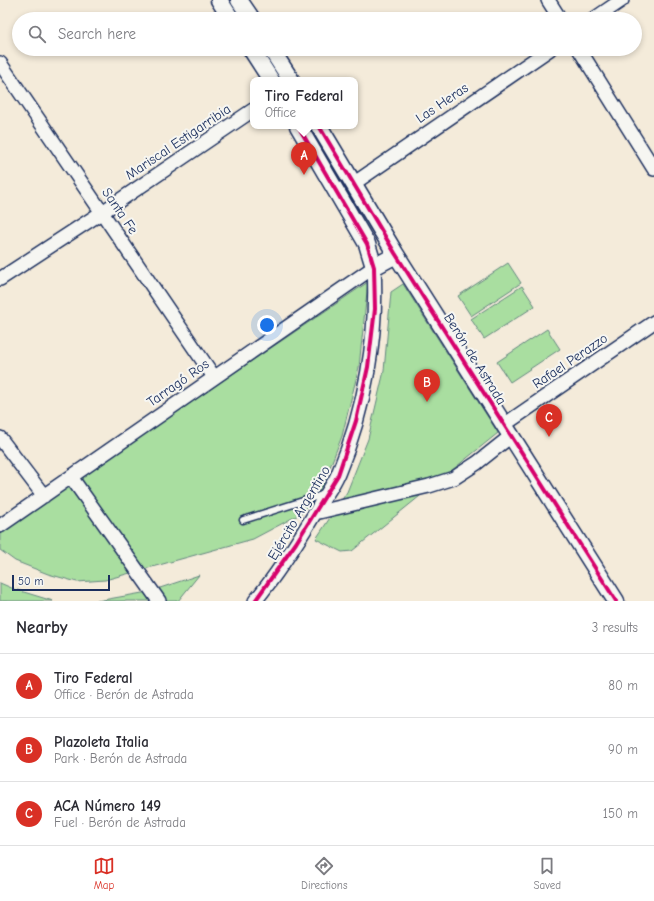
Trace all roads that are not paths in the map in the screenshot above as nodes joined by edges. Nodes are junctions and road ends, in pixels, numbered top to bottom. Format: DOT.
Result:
graph roads {
  1 [pos="219,0"];
  2 [pos="239,0"];
  3 [pos="548,0"];
  4 [pos="622,0"];
  5 [pos="227,12"];
  6 [pos="247,12"];
  7 [pos="556,12"];
  8 [pos="604,12"];
  9 [pos="256,56"];
  10 [pos="276,56"];
  11 [pos="540,56"];
  12 [pos="583,56"];
  13 [pos="0,63"];
  14 [pos="269,77"];
  15 [pos="289,77"];
  16 [pos="250,112"];
  17 [pos="300,129"];
  18 [pos="320,129"];
  19 [pos="654,169"];
  20 [pos="353,184"];
  21 [pos="101,213"];
  22 [pos="396,255"];
  23 [pos="374,267"];
  24 [pos="0,279"];
  25 [pos="654,322"];
  26 [pos="214,377"];
  27 [pos="507,430"];
  28 [pos="0,438"];
  29 [pos="71,477"];
  30 [pos="326,493"];
  31 [pos="44,496"];
  32 [pos="315,513"];
  33 [pos="243,520"];
  34 [pos="0,526"];
  35 [pos="159,601"];
  36 [pos="256,601"];
  37 [pos="616,601"];
  1 -- 5 [label="street"];
  2 -- 6 [label="street"];
  3 -- 7 [label="street"];
  4 -- 8 [label="street"];
  9 -- 14 [label="street"];
  10 -- 15 [label="street"];
  11 -- 20 [label="street, Las Heras"];
  12 -- 19 [label="street"];
  13 -- 21 [label="street, Santa Fe"];
  16 -- 21 [label="street, Mariscal Estigarribia"];
  17 -- 23 [label="street"];
  18 -- 20 [label="street, Berón de Astrada"];
  20 -- 22 [label="street, Berón de Astrada"];
  21 -- 24 [label="street, Mariscal Estigarribia"];
  21 -- 26 [label="street, Santa Fe"];
  22 -- 23 [label="street"];
  22 -- 27 [label="street, Berón de Astrada"];
  23 -- 26 [label="street, Tarragó Ros"];
  23 -- 30 [label="street, Ejército Argentino"];
  25 -- 27 [label="street, Rafael Perazzo"];
  26 -- 29 [label="street, Tarragó Ros"];
  27 -- 32 [label="street, Rafael Perazzo"];
  27 -- 37 [label="street, Berón de Astrada"];
  28 -- 31 [label="street"];
  29 -- 31 [label="street, Tarragó Ros"];
  29 -- 35 [label="street"];
  30 -- 32 [label="street, Ejército Argentino"];
  30 -- 33 [label="lane"];
  31 -- 34 [label="street, Tarragó Ros"];
  32 -- 36 [label="street, Ejército Argentino"];
}
